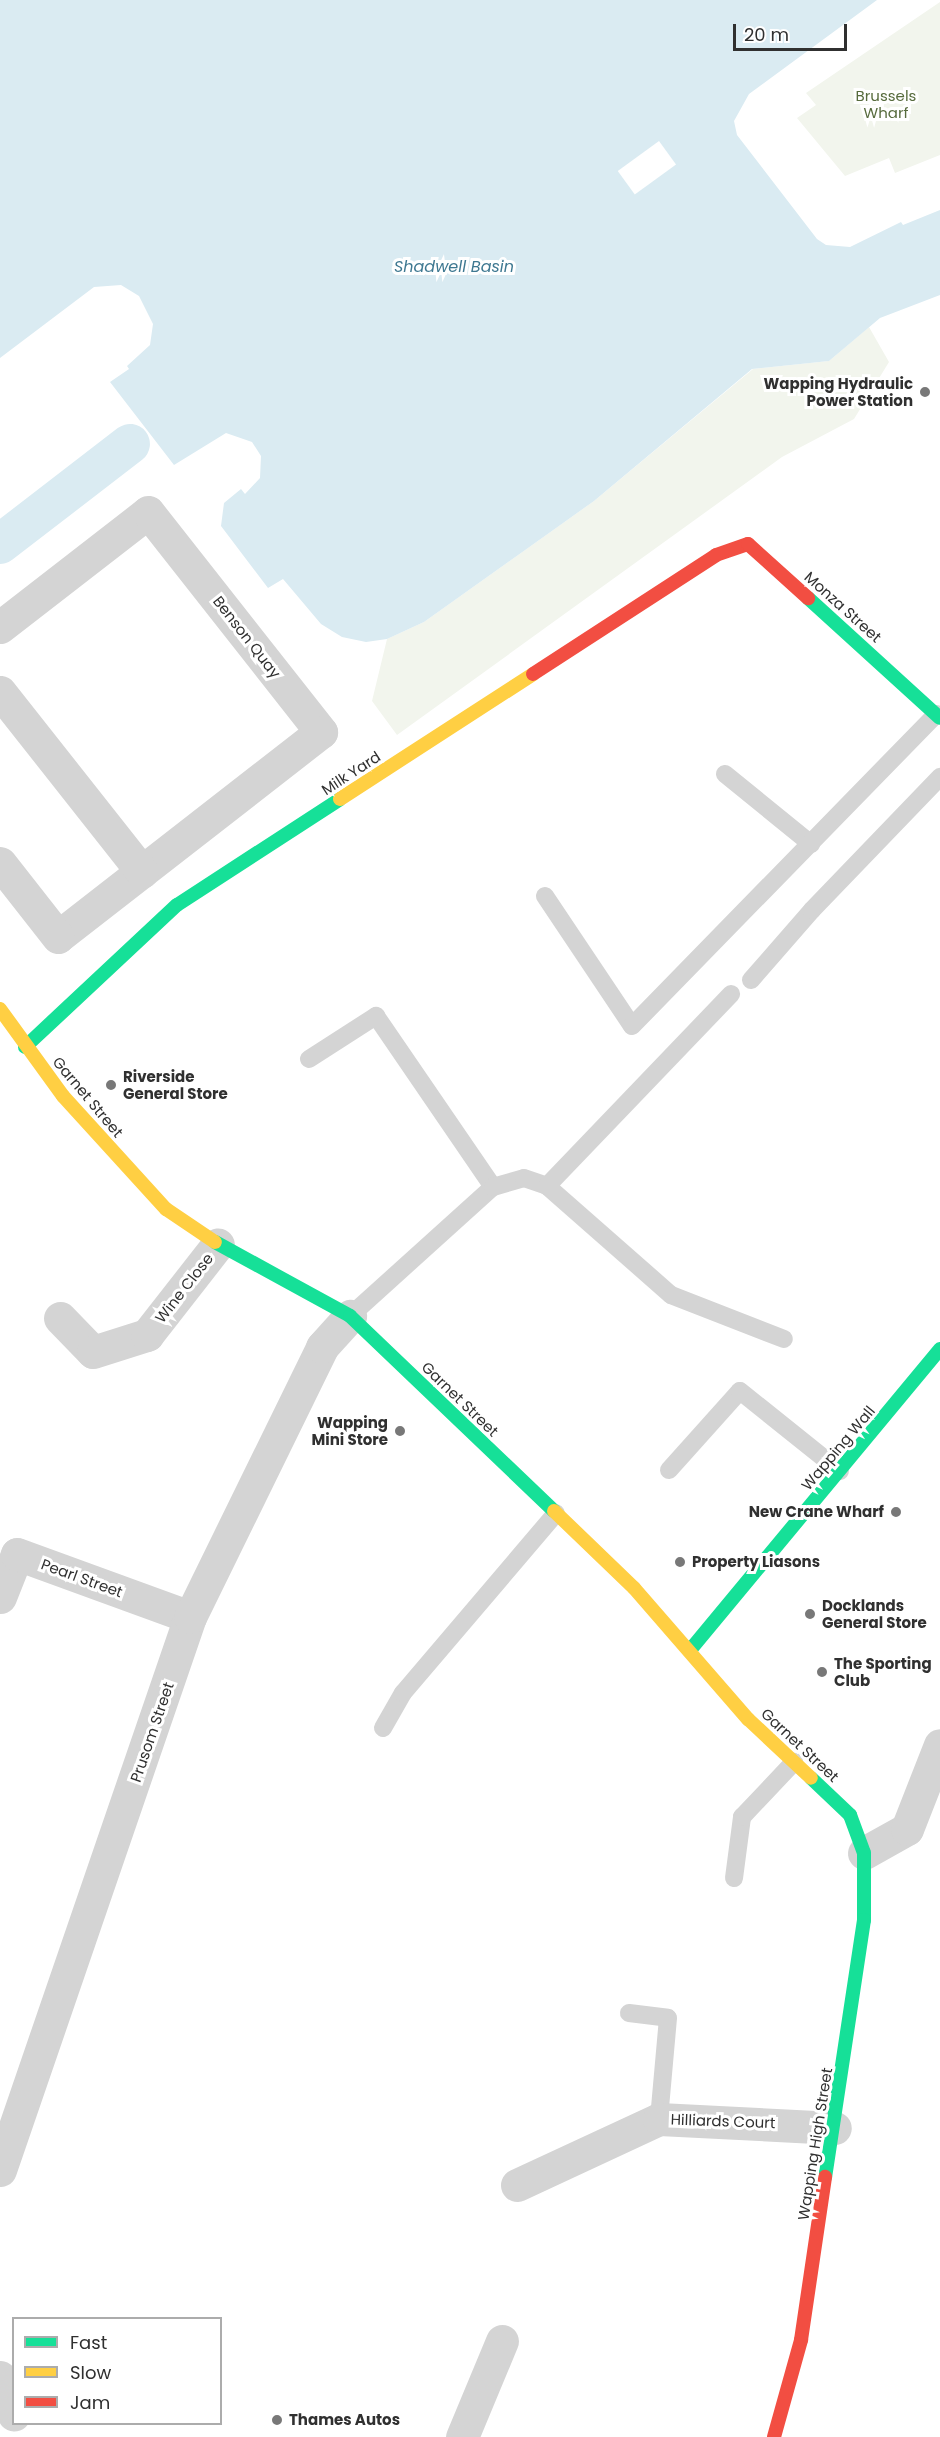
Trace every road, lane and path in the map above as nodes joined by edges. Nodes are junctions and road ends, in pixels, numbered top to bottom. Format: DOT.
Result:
graph roads {
  1 [pos="716,555"];
  2 [pos="0,627"];
  3 [pos="0,692"];
  4 [pos="938,716"];
  5 [pos="725,774"];
  6 [pos="940,777"];
  7 [pos="811,844"];
  8 [pos="0,863"];
  9 [pos="142,873"];
  10 [pos="545,896"];
  11 [pos="751,980"];
  12 [pos="731,994"];
  13 [pos="0,1009"];
  14 [pos="25,1047"];
  15 [pos="309,1059"];
  16 [pos="547,1186"];
  17 [pos="493,1187"];
  18 [pos="219,1244"];
  19 [pos="350,1316"];
  20 [pos="60,1318"];
  21 [pos="784,1339"];
  22 [pos="940,1349"];
  23 [pos="669,1470"];
  24 [pos="840,1471"];
  25 [pos="556,1513"];
  26 [pos="9,1559"];
  27 [pos="0,1597"];
  28 [pos="190,1617"];
  29 [pos="691,1649"];
  30 [pos="383,1728"];
  31 [pos="940,1745"];
  32 [pos="794,1762"];
  33 [pos="864,1853"];
  34 [pos="734,1878"];
  35 [pos="628,2013"];
  36 [pos="659,2119"];
  37 [pos="835,2128"];
  38 [pos="0,2170"];
  39 [pos="517,2185"];
  40 [pos="502,2341"];
  41 [pos="0,2377"];
  42 [pos="12,2410"];
  43 [pos="462,2437"];
  44 [pos="774,2437"];
  1 -- 4 [label="street, Monza Street"];
  1 -- 14 [label="street, Milk Yard"];
  2 -- 9 [label="street, Benson Quay"];
  3 -- 9 [label="street"];
  4 -- 7 [label="lane"];
  5 -- 7 [label="lane"];
  6 -- 11 [label="lane"];
  7 -- 10 [label="lane"];
  8 -- 9 [label="street, Benson Quay"];
  12 -- 16 [label="lane"];
  13 -- 14 [label="street, Garnet Street"];
  14 -- 18 [label="street, Garnet Street"];
  15 -- 17 [label="lane"];
  16 -- 17 [label="lane"];
  16 -- 21 [label="lane"];
  17 -- 19 [label="lane"];
  18 -- 19 [label="street, Garnet Street"];
  18 -- 20 [label="street, Wine Close"];
  19 -- 25 [label="street, Garnet Street"];
  19 -- 28 [label="street, Prusom Street"];
  22 -- 24 [label="street, Wapping Wall"];
  23 -- 24 [label="lane"];
  24 -- 29 [label="street, Wapping Wall"];
  25 -- 29 [label="street, Garnet Street"];
  25 -- 30 [label="lane"];
  26 -- 27 [label="street, Pearl Street"];
  26 -- 28 [label="street, Pearl Street"];
  28 -- 38 [label="street, Prusom Street"];
  29 -- 32 [label="street, Garnet Street"];
  31 -- 33 [label="street"];
  32 -- 33 [label="street, Garnet Street"];
  32 -- 34 [label="lane"];
  33 -- 37 [label="street, Wapping High Street"];
  35 -- 36 [label="lane"];
  36 -- 37 [label="street, Hilliards Court"];
  36 -- 39 [label="street, Hilliards Court"];
  37 -- 44 [label="street, Wapping High Street"];
  40 -- 43 [label="street"];
  41 -- 42 [label="street"];
}
